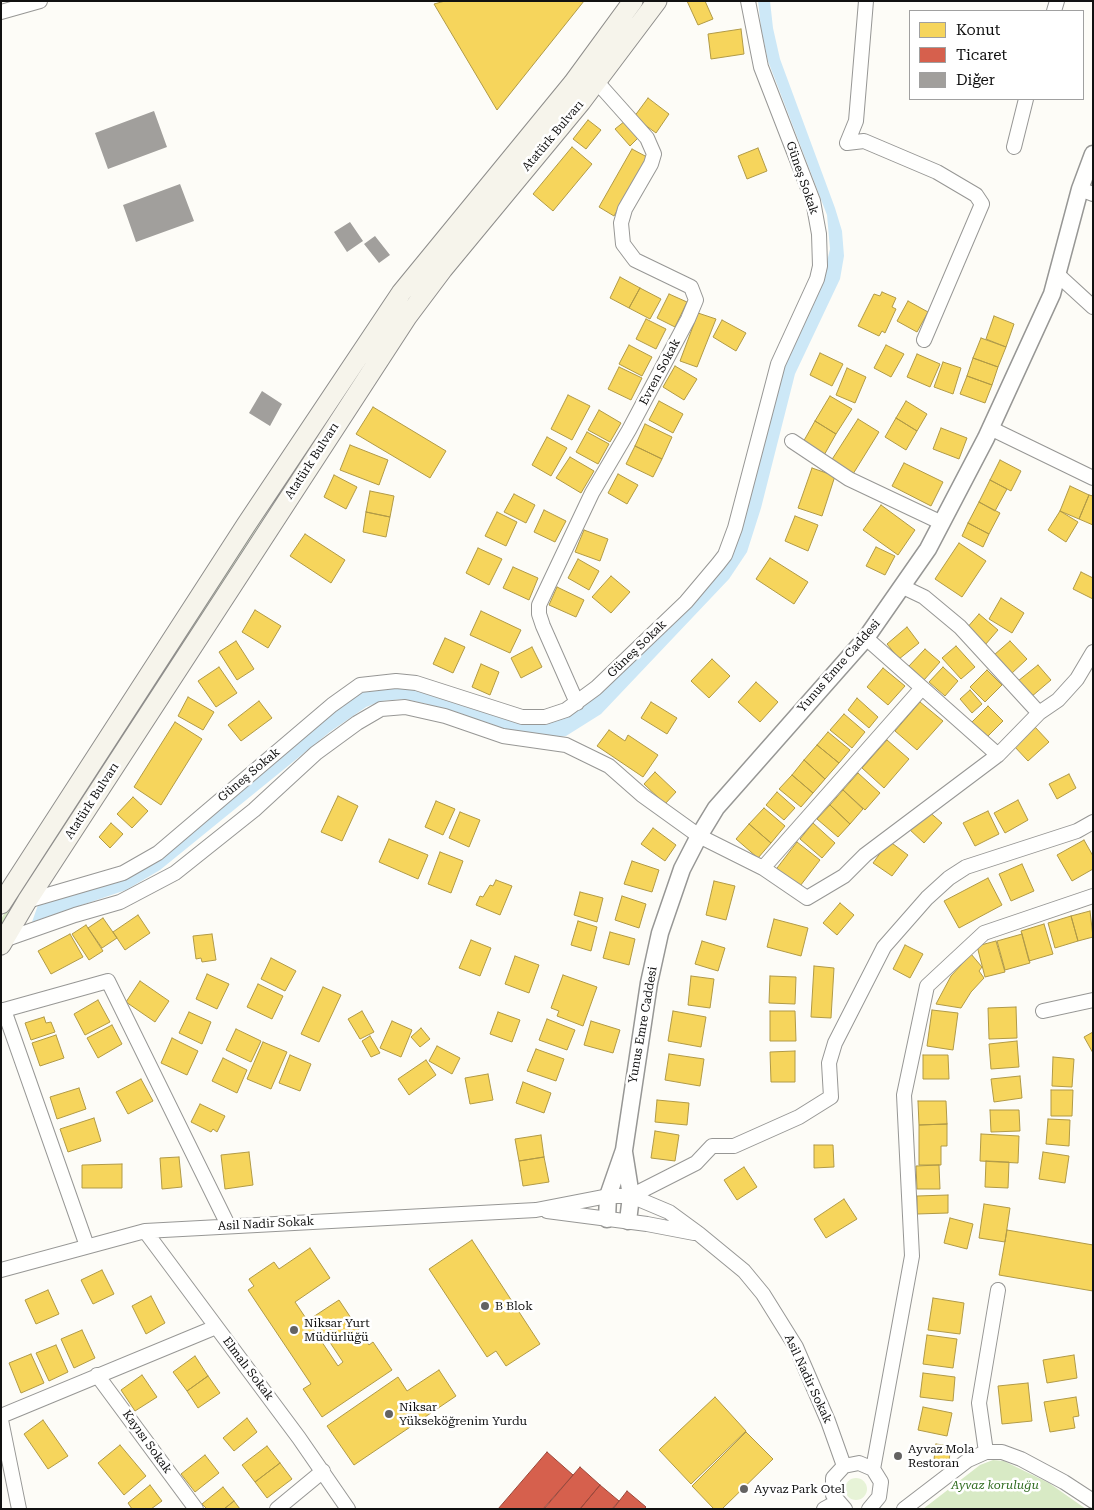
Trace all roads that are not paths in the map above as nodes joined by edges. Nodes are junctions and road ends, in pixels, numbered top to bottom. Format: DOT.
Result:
graph roads {
  1 [pos="40,1"];
  2 [pos="633,1"];
  3 [pos="657,1"];
  4 [pos="748,1"];
  5 [pos="866,1"];
  6 [pos="1,12"];
  7 [pos="597,82"];
  8 [pos="1026,100"];
  9 [pos="1014,147"];
  10 [pos="1093,154"];
  11 [pos="1086,192"];
  12 [pos="1058,276"];
  13 [pos="1093,307"];
  14 [pos="924,340"];
  15 [pos="990,428"];
  16 [pos="792,441"];
  17 [pos="1093,478"];
  18 [pos="942,523"];
  19 [pos="903,587"];
  20 [pos="866,638"];
  21 [pos="1093,652"];
  22 [pos="922,688"];
  23 [pos="577,703"];
  24 [pos="1039,713"];
  25 [pos="998,754"];
  26 [pos="1093,822"];
  27 [pos="698,836"];
  28 [pos="763,868"];
  29 [pos="1093,896"];
  30 [pos="27,901"];
  31 [pos="1,904"];
  32 [pos="3,942"];
  33 [pos="1093,1000"];
  34 [pos="3,1010"];
  35 [pos="1043,1011"];
  36 [pos="624,1150"];
  37 [pos="608,1196"];
  38 [pos="630,1196"];
  39 [pos="536,1210"];
  40 [pos="607,1219"];
  41 [pos="628,1221"];
  42 [pos="228,1225"];
  43 [pos="145,1231"];
  44 [pos="699,1234"];
  45 [pos="87,1246"];
  46 [pos="1,1270"];
  47 [pos="998,1290"];
  48 [pos="216,1327"];
  49 [pos="97,1375"];
  50 [pos="1,1416"];
  51 [pos="1,1420"];
  52 [pos="986,1452"];
  53 [pos="844,1466"];
  54 [pos="873,1469"];
  55 [pos="323,1470"];
  56 [pos="1093,1501"];
  57 [pos="841,1506"];
  58 [pos="19,1509"];
  59 [pos="196,1509"];
  60 [pos="277,1509"];
  61 [pos="348,1509"];
  62 [pos="824,1509"];
  63 [pos="869,1509"];
  64 [pos="904,1509"];
  1 -- 6 [label="street"];
  2 -- 31 [label="main road, Atatürk Bulvarı"];
  3 -- 7 [label="main road, Atatürk Bulvarı"];
  4 -- 23 [label="street, Güneş Sokak"];
  5 -- 14 [label="street"];
  7 -- 23 [label="street, Evren Sokak"];
  7 -- 30 [label="main road, Atatürk Bulvarı"];
  8 -- 9 [label="street"];
  10 -- 11 [label="street, Yunus Emre Caddesi"];
  11 -- 12 [label="street, Yunus Emre Caddesi"];
  12 -- 13 [label="street"];
  12 -- 15 [label="street, Yunus Emre Caddesi"];
  15 -- 17 [label="street"];
  15 -- 18 [label="street, Yunus Emre Caddesi"];
  16 -- 18 [label="street"];
  18 -- 19 [label="street, Yunus Emre Caddesi"];
  19 -- 20 [label="street, Yunus Emre Caddesi"];
  19 -- 24 [label="street"];
  20 -- 22 [label="street"];
  20 -- 27 [label="street, Yunus Emre Caddesi"];
  21 -- 24 [label="street"];
  22 -- 25 [label="street"];
  22 -- 28 [label="street"];
  23 -- 30 [label="street, Güneş Sokak"];
  24 -- 25 [label="street"];
  25 -- 28 [label="street"];
  26 -- 38 [label="street"];
  27 -- 28 [label="street"];
  27 -- 32 [label="street"];
  27 -- 36 [label="street, Yunus Emre Caddesi"];
  29 -- 54 [label="street"];
  30 -- 32 [label="main road, Atatürk Bulvarı"];
  33 -- 35 [label="street"];
  34 -- 42 [label="street"];
  34 -- 45 [label="street"];
  36 -- 37 [label="street, Yunus Emre Caddesi"];
  36 -- 38 [label="street, Yunus Emre Caddesi"];
  37 -- 38 [label="street, Asil Nadir Sokak"];
  37 -- 39 [label="street, Asil Nadir Sokak"];
  37 -- 40 [label="street, Yunus Emre Caddesi"];
  38 -- 41 [label="street, Yunus Emre Caddesi"];
  38 -- 44 [label="street, Asil Nadir Sokak"];
  39 -- 40 [label="street, Asil Nadir Sokak"];
  39 -- 42 [label="street, Asil Nadir Sokak"];
  40 -- 41 [label="street, Asil Nadir Sokak"];
  41 -- 44 [label="street, Asil Nadir Sokak"];
  42 -- 43 [label="street, Asil Nadir Sokak"];
  43 -- 45 [label="street, Asil Nadir Sokak"];
  43 -- 48 [label="street, Elmalı Sokak"];
  44 -- 53 [label="street, Asil Nadir Sokak"];
  45 -- 46 [label="street, Asil Nadir Sokak"];
  47 -- 52 [label="street"];
  48 -- 49 [label="street"];
  48 -- 55 [label="street, Elmalı Sokak"];
  49 -- 50 [label="street"];
  49 -- 59 [label="street, Kayısı Sokak"];
  51 -- 58 [label="street"];
  52 -- 56 [label="street"];
  52 -- 64 [label="street"];
  53 -- 54 [label="street"];
  53 -- 57 [label="street"];
  54 -- 63 [label="street"];
  55 -- 60 [label="street"];
  55 -- 61 [label="street, Elmalı Sokak"];
  57 -- 62 [label="street"];
}
